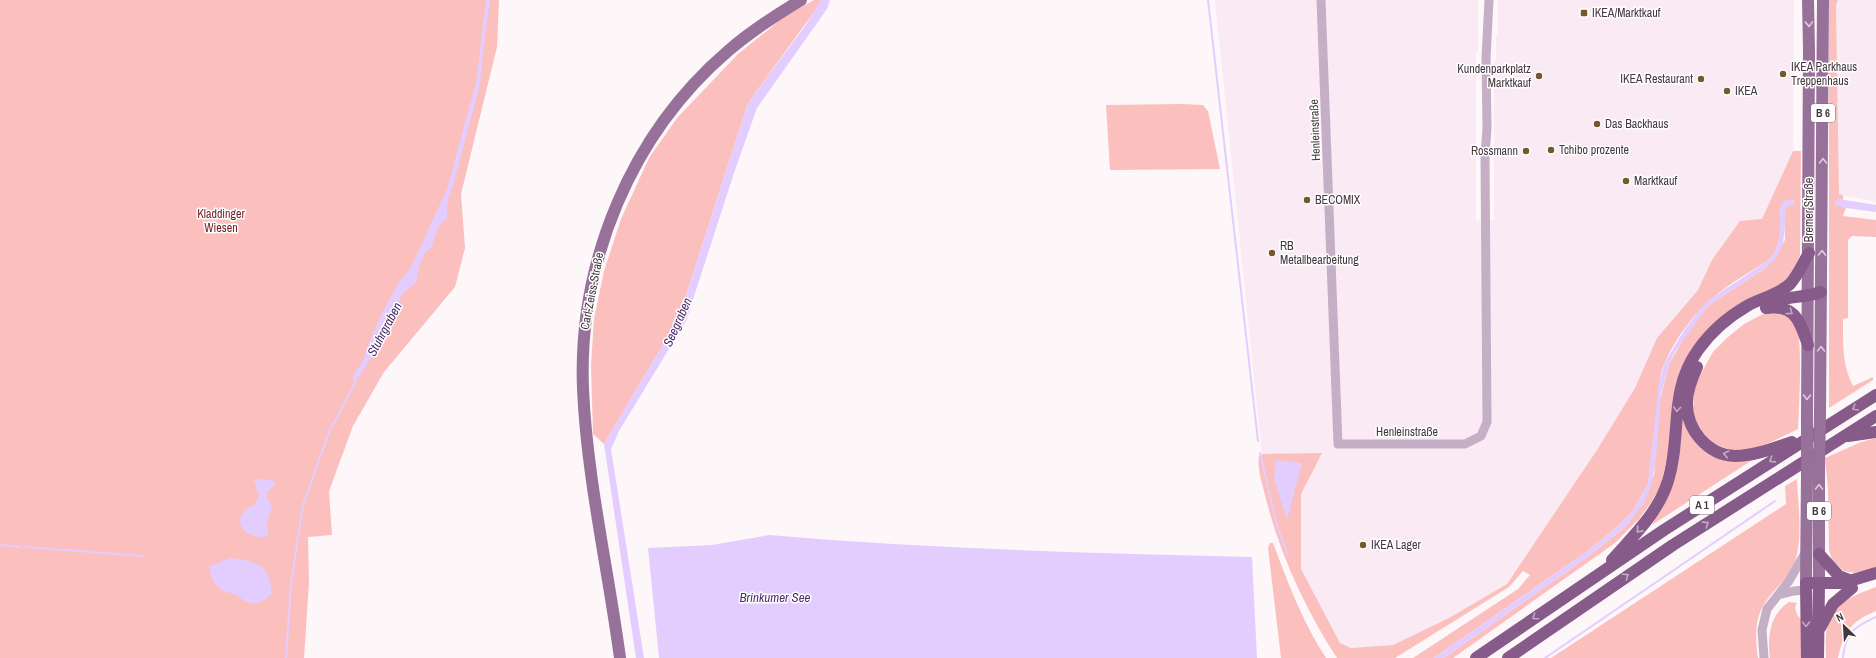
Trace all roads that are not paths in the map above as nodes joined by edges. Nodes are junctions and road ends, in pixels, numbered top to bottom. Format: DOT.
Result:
graph roads {
  1 [pos="801,0"];
  2 [pos="1321,0"];
  3 [pos="1489,0"];
  4 [pos="1808,0"];
  5 [pos="1823,0"];
  6 [pos="1809,253"];
  7 [pos="1779,292"];
  8 [pos="1821,292"];
  9 [pos="1808,293"];
  10 [pos="1754,312"];
  11 [pos="1808,346"];
  12 [pos="1876,395"];
  13 [pos="1876,416"];
  14 [pos="1876,432"];
  15 [pos="1840,437"];
  16 [pos="1805,439"];
  17 [pos="1806,550"];
  18 [pos="1819,554"];
  19 [pos="1600,573"];
  20 [pos="1876,573"];
  21 [pos="1876,581"];
  22 [pos="1853,585"];
  23 [pos="1806,587"];
  24 [pos="1819,587"];
  25 [pos="1781,591"];
  26 [pos="1818,631"];
  27 [pos="620,658"];
  28 [pos="1476,658"];
  29 [pos="1508,658"];
  30 [pos="1764,658"];
  31 [pos="1807,658"];
  32 [pos="1818,658"];
  1 -- 27 [label="main road, Carl-Zeiss-Straße"];
  2 -- 3 [label="street, Henleinstraße"];
  4 -- 6 [label="main road, Bremer Straße / B 6, one-way"];
  8 -- 5 [label="main road, Bremer Straße / B 6, one-way"];
  6 -- 7 [label="highway"];
  6 -- 9 [label="main road, Bremer Straße / B 6"];
  7 -- 9 [label="highway"];
  7 -- 19 [label="highway, one-way"];
  8 -- 9 [label="highway"];
  18 -- 8 [label="main road, Bremer Straße / B 6, one-way, bridge"];
  9 -- 10 [label="highway"];
  9 -- 11 [label="main road, Bremer Straße / B 6"];
  10 -- 11 [label="highway, one-way"];
  16 -- 10 [label="highway, one-way"];
  11 -- 17 [label="main road, Bremer Straße / B 6, one-way, bridge"];
  12 -- 16 [label="highway, A 1, one-way"];
  13 -- 15 [label="highway, A 1"];
  14 -- 15 [label="highway"];
  29 -- 15 [label="highway, A 1, one-way"];
  16 -- 19 [label="highway, A 1, one-way"];
  17 -- 23 [label="main road, B 6"];
  17 -- 25 [label="street"];
  18 -- 22 [label="highway"];
  18 -- 24 [label="main road, B 6"];
  19 -- 28 [label="highway, A 1, one-way"];
  20 -- 22 [label="highway"];
  21 -- 22 [label="highway"];
  22 -- 24 [label="highway"];
  22 -- 26 [label="highway"];
  23 -- 24 [label="highway"];
  23 -- 25 [label="street"];
  23 -- 31 [label="highway, B 6, one-way"];
  24 -- 26 [label="highway, B 6"];
  25 -- 30 [label="street"];
  26 -- 32 [label="highway, B 6"];
}
